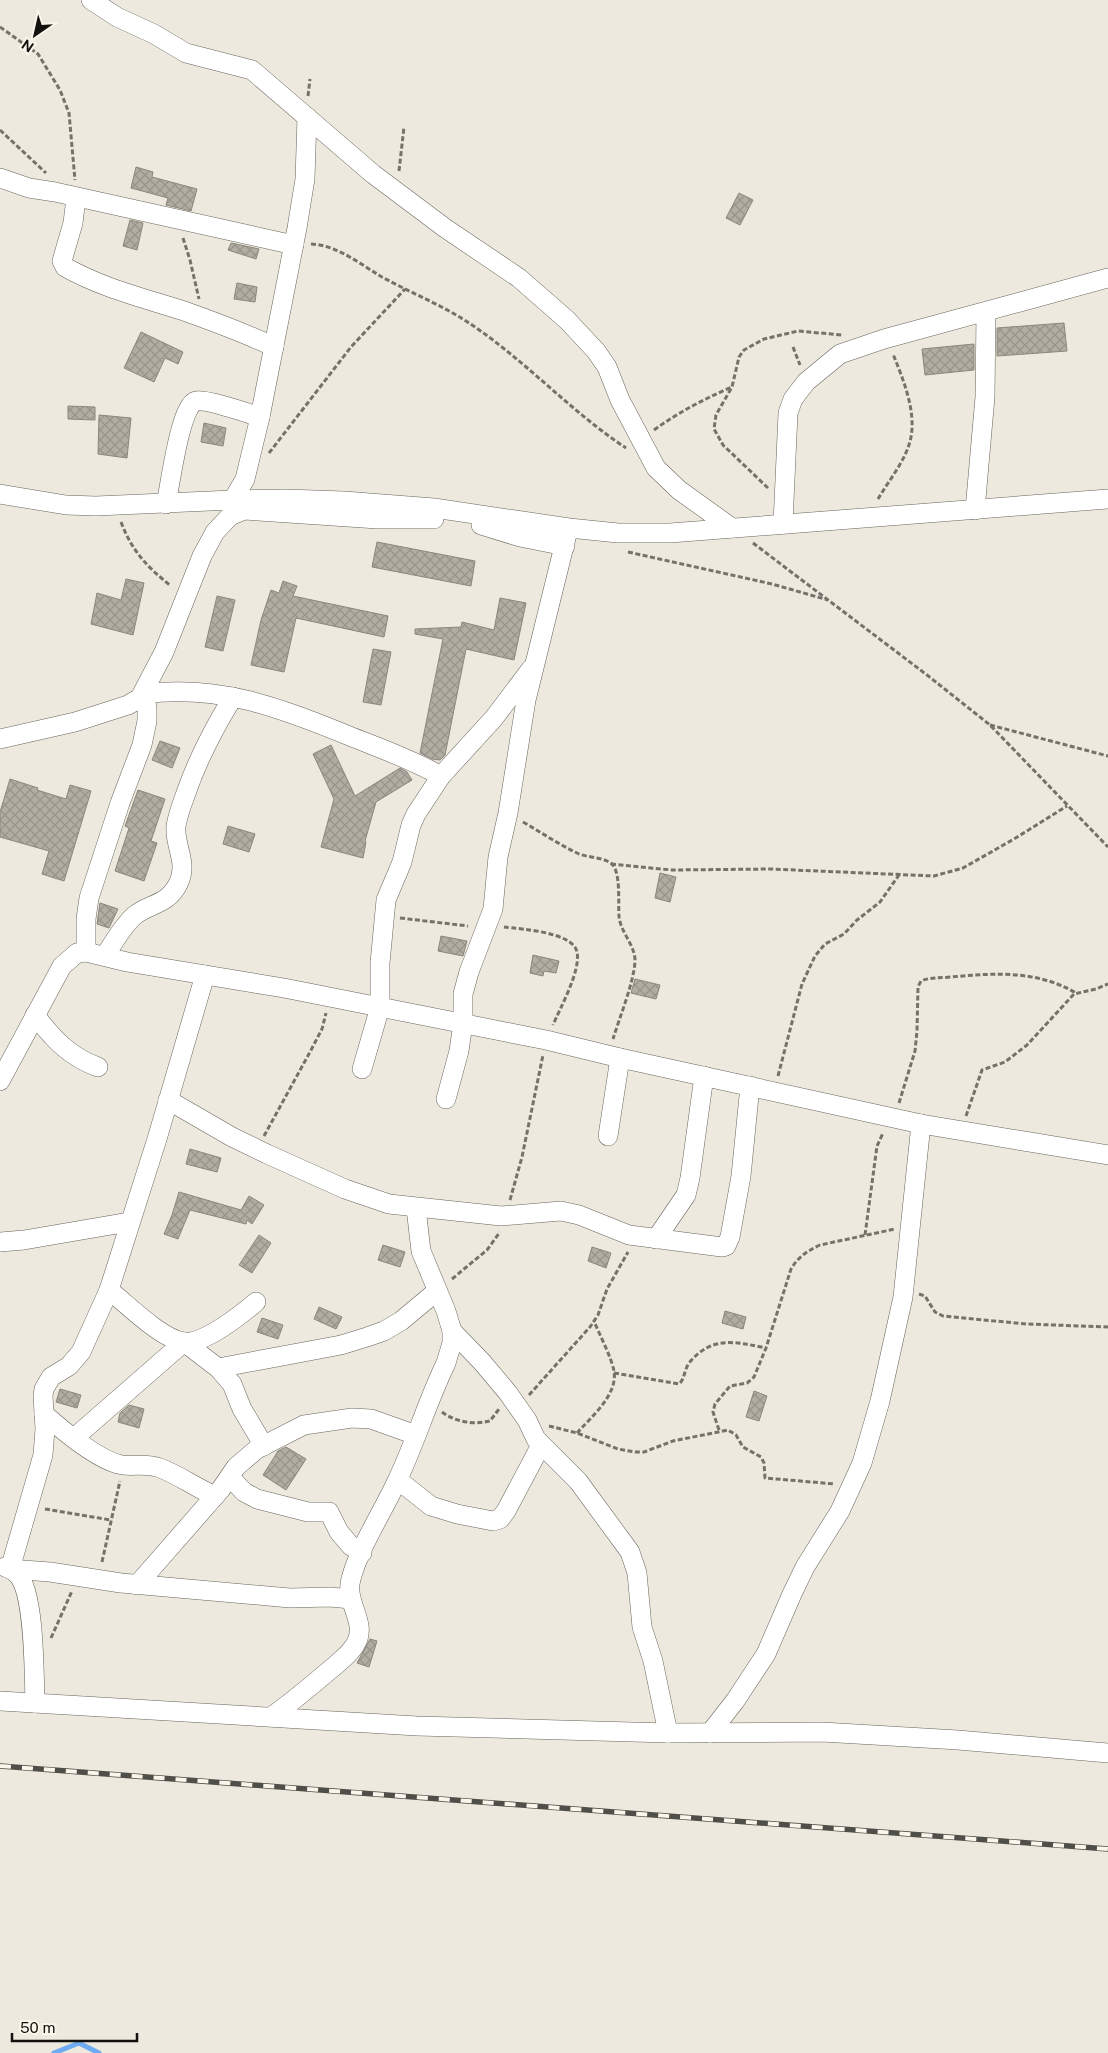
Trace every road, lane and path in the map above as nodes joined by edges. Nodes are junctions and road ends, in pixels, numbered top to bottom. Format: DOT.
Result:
graph roads {
  1 [pos="91,0"];
  2 [pos="0,27"];
  3 [pos="307,116"];
  4 [pos="404,127"];
  5 [pos="0,130"];
  6 [pos="0,178"];
  7 [pos="394,189"];
  8 [pos="71,197"];
  9 [pos="176,219"];
  10 [pos="294,245"];
  11 [pos="1108,278"];
  12 [pos="404,289"];
  13 [pos="986,312"];
  14 [pos="204,319"];
  15 [pos="845,335"];
  16 [pos="890,345"];
  17 [pos="274,347"];
  18 [pos="732,387"];
  19 [pos="260,417"];
  20 [pos="635,445"];
  21 [pos="263,459"];
  22 [pos="0,494"];
  23 [pos="1108,498"];
  24 [pos="234,500"];
  25 [pos="166,504"];
  26 [pos="118,506"];
  27 [pos="975,510"];
  28 [pos="783,515"];
  29 [pos="868,518"];
  30 [pos="732,528"];
  31 [pos="567,537"];
  32 [pos="621,550"];
  33 [pos="187,598"];
  34 [pos="831,601"];
  35 [pos="534,664"];
  36 [pos="143,694"];
  37 [pos="233,697"];
  38 [pos="990,725"];
  39 [pos="0,739"];
  40 [pos="1108,756"];
  41 [pos="441,776"];
  42 [pos="1067,806"];
  43 [pos="508,813"];
  44 [pos="1108,846"];
  45 [pos="611,864"];
  46 [pos="900,875"];
  47 [pos="385,915"];
  48 [pos="488,927"];
  49 [pos="86,952"];
  50 [pos="105,956"];
  51 [pos="204,975"];
  52 [pos="1108,984"];
  53 [pos="1076,993"];
  54 [pos="328,997"];
  55 [pos="380,1007"];
  56 [pos="35,1016"];
  57 [pos="463,1023"];
  58 [pos="546,1040"];
  59 [pos="614,1057"];
  60 [pos="98,1067"];
  61 [pos="362,1069"];
  62 [pos="704,1076"];
  63 [pos="0,1081"];
  64 [pos="750,1086"];
  65 [pos="773,1091"];
  66 [pos="446,1099"];
  67 [pos="168,1100"];
  68 [pos="892,1117"];
  69 [pos="921,1124"];
  70 [pos="961,1131"];
  71 [pos="608,1136"];
  72 [pos="257,1150"];
  73 [pos="1108,1155"];
  74 [pos="416,1208"];
  75 [pos="507,1216"];
  76 [pos="129,1222"];
  77 [pos="912,1226"];
  78 [pos="865,1236"];
  79 [pos="648,1238"];
  80 [pos="0,1242"];
  81 [pos="442,1287"];
  82 [pos="109,1290"];
  83 [pos="903,1297"];
  84 [pos="256,1302"];
  85 [pos="594,1321"];
  86 [pos="1108,1327"];
  87 [pos="452,1331"];
  88 [pos="184,1342"];
  89 [pos="766,1348"];
  90 [pos="218,1368"];
  91 [pos="614,1373"];
  92 [pos="432,1393"];
  93 [pos="514,1400"];
  94 [pos="44,1414"];
  95 [pos="531,1426"];
  96 [pos="720,1430"];
  97 [pos="578,1433"];
  98 [pos="416,1435"];
  99 [pos="74,1438"];
  100 [pos="541,1444"];
  101 [pos="264,1446"];
  102 [pos="124,1465"];
  103 [pos="230,1476"];
  104 [pos="398,1480"];
  105 [pos="854,1484"];
  106 [pos="215,1496"];
  107 [pos="29,1505"];
  108 [pos="111,1520"];
  109 [pos="362,1553"];
  110 [pos="5,1568"];
  111 [pos="77,1577"];
  112 [pos="99,1580"];
  113 [pos="138,1585"];
  114 [pos="350,1592"];
  115 [pos="49,1642"];
  116 [pos="0,1701"];
  117 [pos="35,1703"];
  118 [pos="272,1718"];
  119 [pos="668,1733"];
  120 [pos="710,1733"];
  121 [pos="1108,1753"];
  1 -- 3 [label="street"];
  2 -- 8 [label="path"];
  3 -- 7 [label="street"];
  3 -- 10 [label="street"];
  4 -- 7 [label="path"];
  5 -- 8 [label="path"];
  6 -- 8 [label="street"];
  7 -- 20 [label="street"];
  8 -- 9 [label="street"];
  8 -- 14 [label="street"];
  9 -- 10 [label="street"];
  9 -- 14 [label="path"];
  10 -- 12 [label="path"];
  10 -- 17 [label="street"];
  11 -- 13 [label="street"];
  12 -- 20 [label="path"];
  12 -- 21 [label="path"];
  13 -- 27 [label="street"];
  13 -- 28 [label="street"];
  14 -- 17 [label="street"];
  15 -- 18 [label="path"];
  16 -- 29 [label="path"];
  17 -- 19 [label="street"];
  18 -- 20 [label="path"];
  18 -- 28 [label="path"];
  19 -- 24 [label="street"];
  19 -- 25 [label="street"];
  20 -- 30 [label="street"];
  22 -- 26 [label="street"];
  23 -- 27 [label="street"];
  24 -- 25 [label="street"];
  24 -- 31 [label="street"];
  25 -- 26 [label="street"];
  26 -- 33 [label="path"];
  27 -- 29 [label="street"];
  28 -- 29 [label="street"];
  28 -- 30 [label="street"];
  30 -- 31 [label="street"];
  30 -- 34 [label="path"];
  31 -- 33 [label="street"];
  31 -- 35 [label="street"];
  32 -- 34 [label="path"];
  33 -- 36 [label="street"];
  34 -- 38 [label="path"];
  35 -- 41 [label="street"];
  35 -- 43 [label="street"];
  36 -- 37 [label="street"];
  36 -- 39 [label="street"];
  36 -- 49 [label="street"];
  37 -- 41 [label="street"];
  37 -- 50 [label="street"];
  38 -- 40 [label="path"];
  38 -- 42 [label="path"];
  41 -- 47 [label="street"];
  42 -- 44 [label="path"];
  42 -- 46 [label="path"];
  43 -- 45 [label="path"];
  43 -- 48 [label="street"];
  45 -- 46 [label="path"];
  45 -- 59 [label="path"];
  46 -- 65 [label="path"];
  47 -- 48 [label="path"];
  47 -- 55 [label="street"];
  48 -- 57 [label="street"];
  48 -- 58 [label="path"];
  49 -- 50 [label="street"];
  49 -- 56 [label="street"];
  50 -- 51 [label="street"];
  51 -- 54 [label="street"];
  51 -- 67 [label="street"];
  52 -- 53 [label="path"];
  53 -- 68 [label="path"];
  53 -- 70 [label="path"];
  54 -- 55 [label="street"];
  54 -- 72 [label="path"];
  55 -- 57 [label="street"];
  55 -- 61 [label="street"];
  56 -- 60 [label="street"];
  56 -- 63 [label="street"];
  57 -- 58 [label="street"];
  57 -- 66 [label="street"];
  58 -- 59 [label="street"];
  58 -- 75 [label="path"];
  59 -- 62 [label="street"];
  59 -- 71 [label="street"];
  62 -- 64 [label="street"];
  62 -- 79 [label="street"];
  64 -- 65 [label="street"];
  64 -- 79 [label="street"];
  65 -- 68 [label="street"];
  67 -- 72 [label="street"];
  67 -- 76 [label="street"];
  68 -- 69 [label="street"];
  68 -- 78 [label="path"];
  69 -- 70 [label="street"];
  69 -- 77 [label="street"];
  70 -- 73 [label="street"];
  72 -- 74 [label="street"];
  74 -- 75 [label="street"];
  74 -- 81 [label="street"];
  75 -- 79 [label="street"];
  75 -- 81 [label="path"];
  76 -- 80 [label="street"];
  76 -- 82 [label="street"];
  77 -- 78 [label="path"];
  77 -- 83 [label="street"];
  78 -- 89 [label="path"];
  79 -- 85 [label="path"];
  81 -- 87 [label="street"];
  81 -- 90 [label="street"];
  82 -- 88 [label="street"];
  82 -- 94 [label="street"];
  83 -- 86 [label="path"];
  83 -- 105 [label="street"];
  84 -- 88 [label="street"];
  85 -- 91 [label="path"];
  85 -- 93 [label="path"];
  87 -- 92 [label="street"];
  87 -- 93 [label="street"];
  88 -- 90 [label="street"];
  88 -- 99 [label="street"];
  89 -- 91 [label="path"];
  89 -- 96 [label="path"];
  90 -- 101 [label="street"];
  91 -- 97 [label="path"];
  92 -- 93 [label="path"];
  92 -- 98 [label="street"];
  93 -- 95 [label="street"];
  94 -- 99 [label="street"];
  94 -- 107 [label="street"];
  95 -- 97 [label="path"];
  95 -- 100 [label="street"];
  96 -- 97 [label="path"];
  96 -- 105 [label="path"];
  98 -- 101 [label="street"];
  98 -- 104 [label="street"];
  99 -- 102 [label="street"];
  100 -- 104 [label="street"];
  100 -- 119 [label="street"];
  101 -- 103 [label="street"];
  102 -- 106 [label="street"];
  102 -- 108 [label="path"];
  103 -- 106 [label="street"];
  103 -- 109 [label="street"];
  104 -- 109 [label="street"];
  105 -- 120 [label="street"];
  106 -- 113 [label="street"];
  107 -- 108 [label="path"];
  107 -- 110 [label="street"];
  108 -- 112 [label="path"];
  109 -- 114 [label="street"];
  110 -- 111 [label="street"];
  110 -- 117 [label="street"];
  111 -- 112 [label="street"];
  111 -- 115 [label="path"];
  112 -- 113 [label="street"];
  113 -- 114 [label="street"];
  114 -- 118 [label="street"];
  116 -- 117 [label="street"];
  117 -- 118 [label="street"];
  118 -- 119 [label="street"];
  119 -- 120 [label="street"];
  120 -- 121 [label="street"];
}
